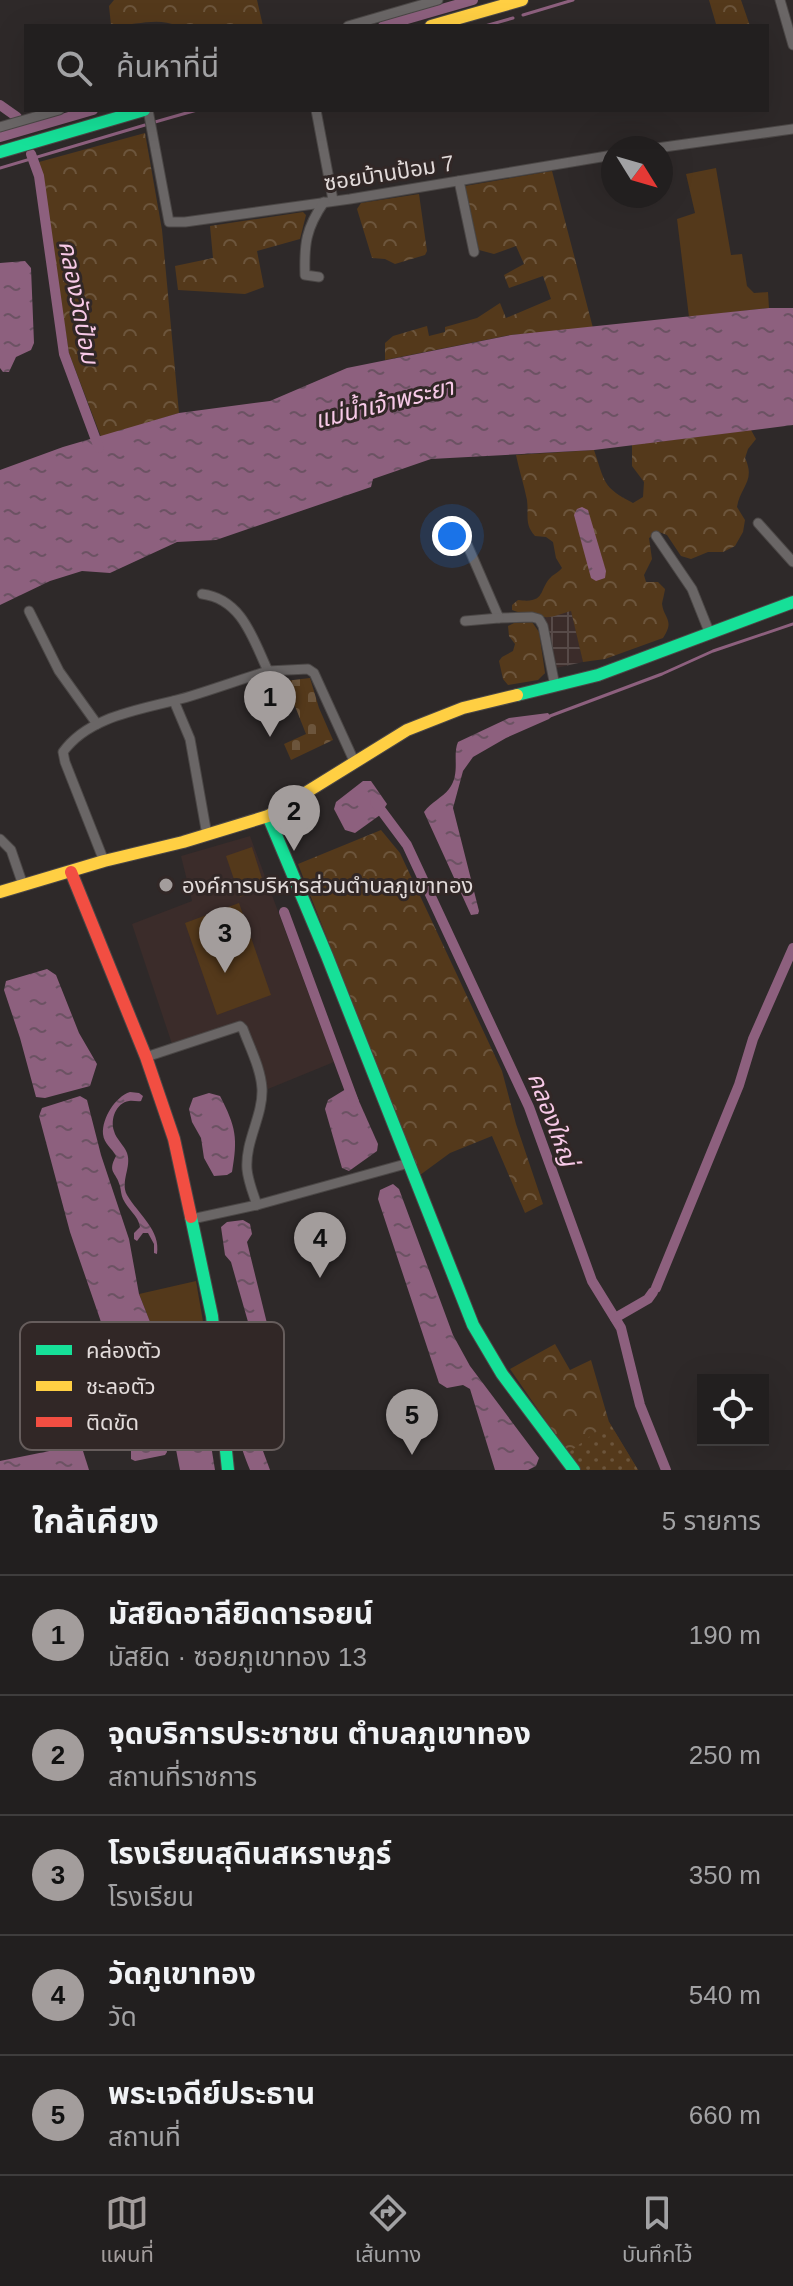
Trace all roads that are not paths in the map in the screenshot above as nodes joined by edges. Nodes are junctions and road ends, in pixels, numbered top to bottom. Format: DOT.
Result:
graph roads {
  1 [pos="438,0"];
  2 [pos="522,0"];
  3 [pos="780,0"];
  4 [pos="355,24"];
  5 [pos="438,24"];
  6 [pos="793,45"];
  7 [pos="52,112"];
  8 [pos="146,112"];
  9 [pos="316,112"];
  10 [pos="113,113"];
  11 [pos="0,127"];
  12 [pos="793,129"];
  13 [pos="673,146"];
  14 [pos="0,152"];
  15 [pos="601,157"];
  16 [pos="459,181"];
  17 [pos="328,201"];
  18 [pos="474,252"];
  19 [pos="319,277"];
  20 [pos="758,523"];
  21 [pos="460,528"];
  22 [pos="656,536"];
  23 [pos="793,562"];
  24 [pos="202,594"];
  25 [pos="793,602"];
  26 [pos="29,611"];
  27 [pos="499,618"];
  28 [pos="465,621"];
  29 [pos="710,634"];
  30 [pos="268,671"];
  31 [pos="555,686"];
  32 [pos="174,701"];
  33 [pos="97,724"];
  34 [pos="355,763"];
  35 [pos="268,816"];
  36 [pos="207,835"];
  37 [pos="0,839"];
  38 [pos="104,861"];
  39 [pos="71,872"];
  40 [pos="23,885"];
  41 [pos="0,892"];
  42 [pos="146,1057"];
  43 [pos="409,1163"];
  44 [pos="257,1205"];
  45 [pos="192,1219"];
  46 [pos="212,1322"];
  47 [pos="225,1450"];
  48 [pos="228,1470"];
  49 [pos="574,1470"];
  1 -- 4 [label="street"];
  2 -- 5 [label="street"];
  3 -- 6 [label="street"];
  7 -- 11 [label="street"];
  8 -- 17 [label="street, ซอยบ้านป้อม 7"];
  9 -- 17 [label="street"];
  10 -- 14 [label="street"];
  12 -- 13 [label="street"];
  15 -- 16 [label="street, ซอยบ้านป้อม 7"];
  16 -- 17 [label="street, ซอยบ้านป้อม 7"];
  16 -- 18 [label="street"];
  17 -- 19 [label="street"];
  20 -- 23 [label="street"];
  21 -- 27 [label="street"];
  22 -- 29 [label="street"];
  24 -- 30 [label="street"];
  25 -- 29 [label="street"];
  26 -- 33 [label="street"];
  27 -- 28 [label="street"];
  27 -- 31 [label="street"];
  29 -- 31 [label="street"];
  30 -- 32 [label="street"];
  30 -- 34 [label="street"];
  31 -- 34 [label="street"];
  32 -- 33 [label="street"];
  32 -- 36 [label="street"];
  33 -- 38 [label="street"];
  34 -- 35 [label="street"];
  35 -- 36 [label="street"];
  35 -- 43 [label="street"];
  36 -- 38 [label="street"];
  37 -- 40 [label="street"];
  38 -- 39 [label="street"];
  39 -- 40 [label="street"];
  39 -- 42 [label="street"];
  40 -- 41 [label="street"];
  42 -- 44 [label="street"];
  42 -- 45 [label="street"];
  43 -- 44 [label="street"];
  43 -- 49 [label="street"];
  44 -- 45 [label="street"];
  45 -- 46 [label="street"];
  47 -- 48 [label="street"];
}
